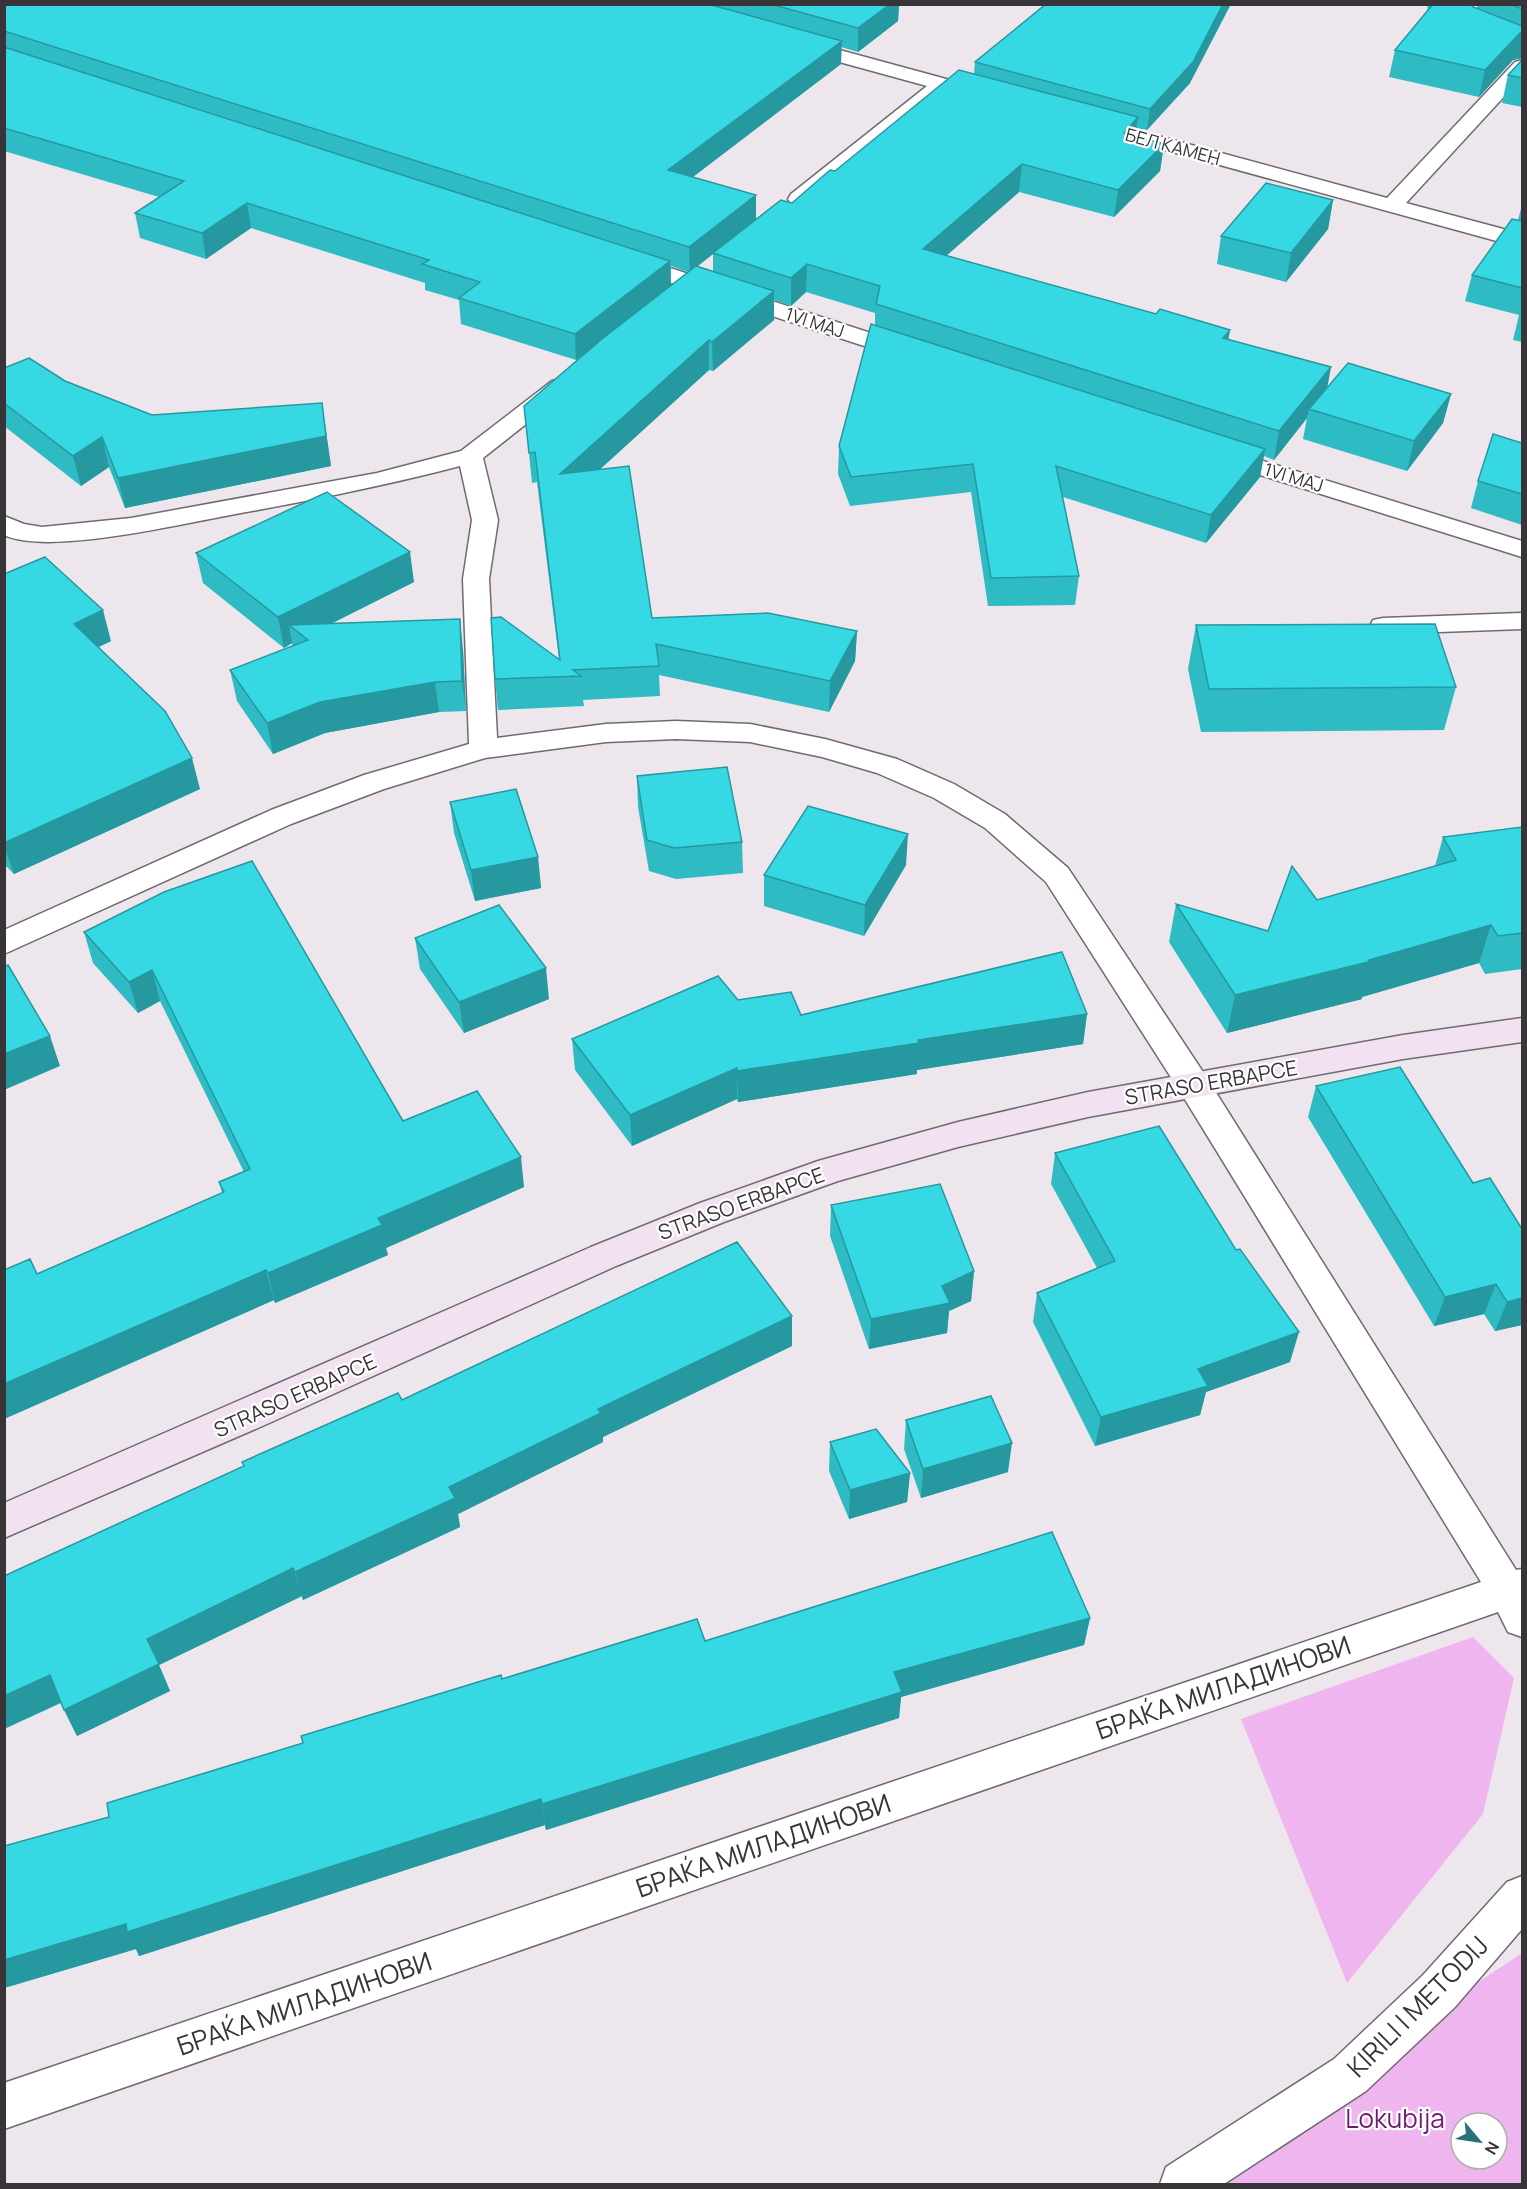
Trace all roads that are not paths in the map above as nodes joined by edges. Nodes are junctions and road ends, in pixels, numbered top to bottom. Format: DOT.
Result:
graph roads {
  1 [pos="785,41"];
  2 [pos="1522,66"];
  3 [pos="942,84"];
  4 [pos="1012,102"];
  5 [pos="1069,118"];
  6 [pos="1392,205"];
  7 [pos="786,209"];
  8 [pos="1522,242"];
  9 [pos="604,254"];
  10 [pos="930,360"];
  11 [pos="582,369"];
  12 [pos="1198,448"];
  13 [pos="470,456"];
  14 [pos="9,531"];
  15 [pos="1522,549"];
  16 [pos="1522,621"];
  17 [pos="1353,627"];
  18 [pos="483,749"];
  19 [pos="4,943"];
  20 [pos="1522,1030"];
  21 [pos="1193,1083"];
  22 [pos="4,1521"];
  23 [pos="1517,1598"];
  24 [pos="1522,1897"];
  25 [pos="4,2106"];
  26 [pos="1183,2184"];
  1 -- 3 [label="street"];
  2 -- 6 [label="street"];
  3 -- 4 [label="street"];
  3 -- 7 [label="street"];
  5 -- 6 [label="street, БЕЛ КАМЕН"];
  6 -- 8 [label="street, БЕЛ КАМЕН"];
  9 -- 10 [label="street, 1VI MAJ"];
  11 -- 13 [label="street"];
  12 -- 15 [label="street, 1VI MAJ"];
  13 -- 14 [label="street"];
  13 -- 18 [label="street"];
  16 -- 17 [label="street"];
  18 -- 19 [label="street"];
  18 -- 21 [label="street"];
  20 -- 21 [label="main road, STRASO ERBAPCE"];
  21 -- 22 [label="main road, STRASO ERBAPCE"];
  21 -- 23 [label="street"];
  23 -- 25 [label="street, БРАЌА МИЛАДИНОВИ"];
  24 -- 26 [label="street, KIRILI I METODIJ"];
}
